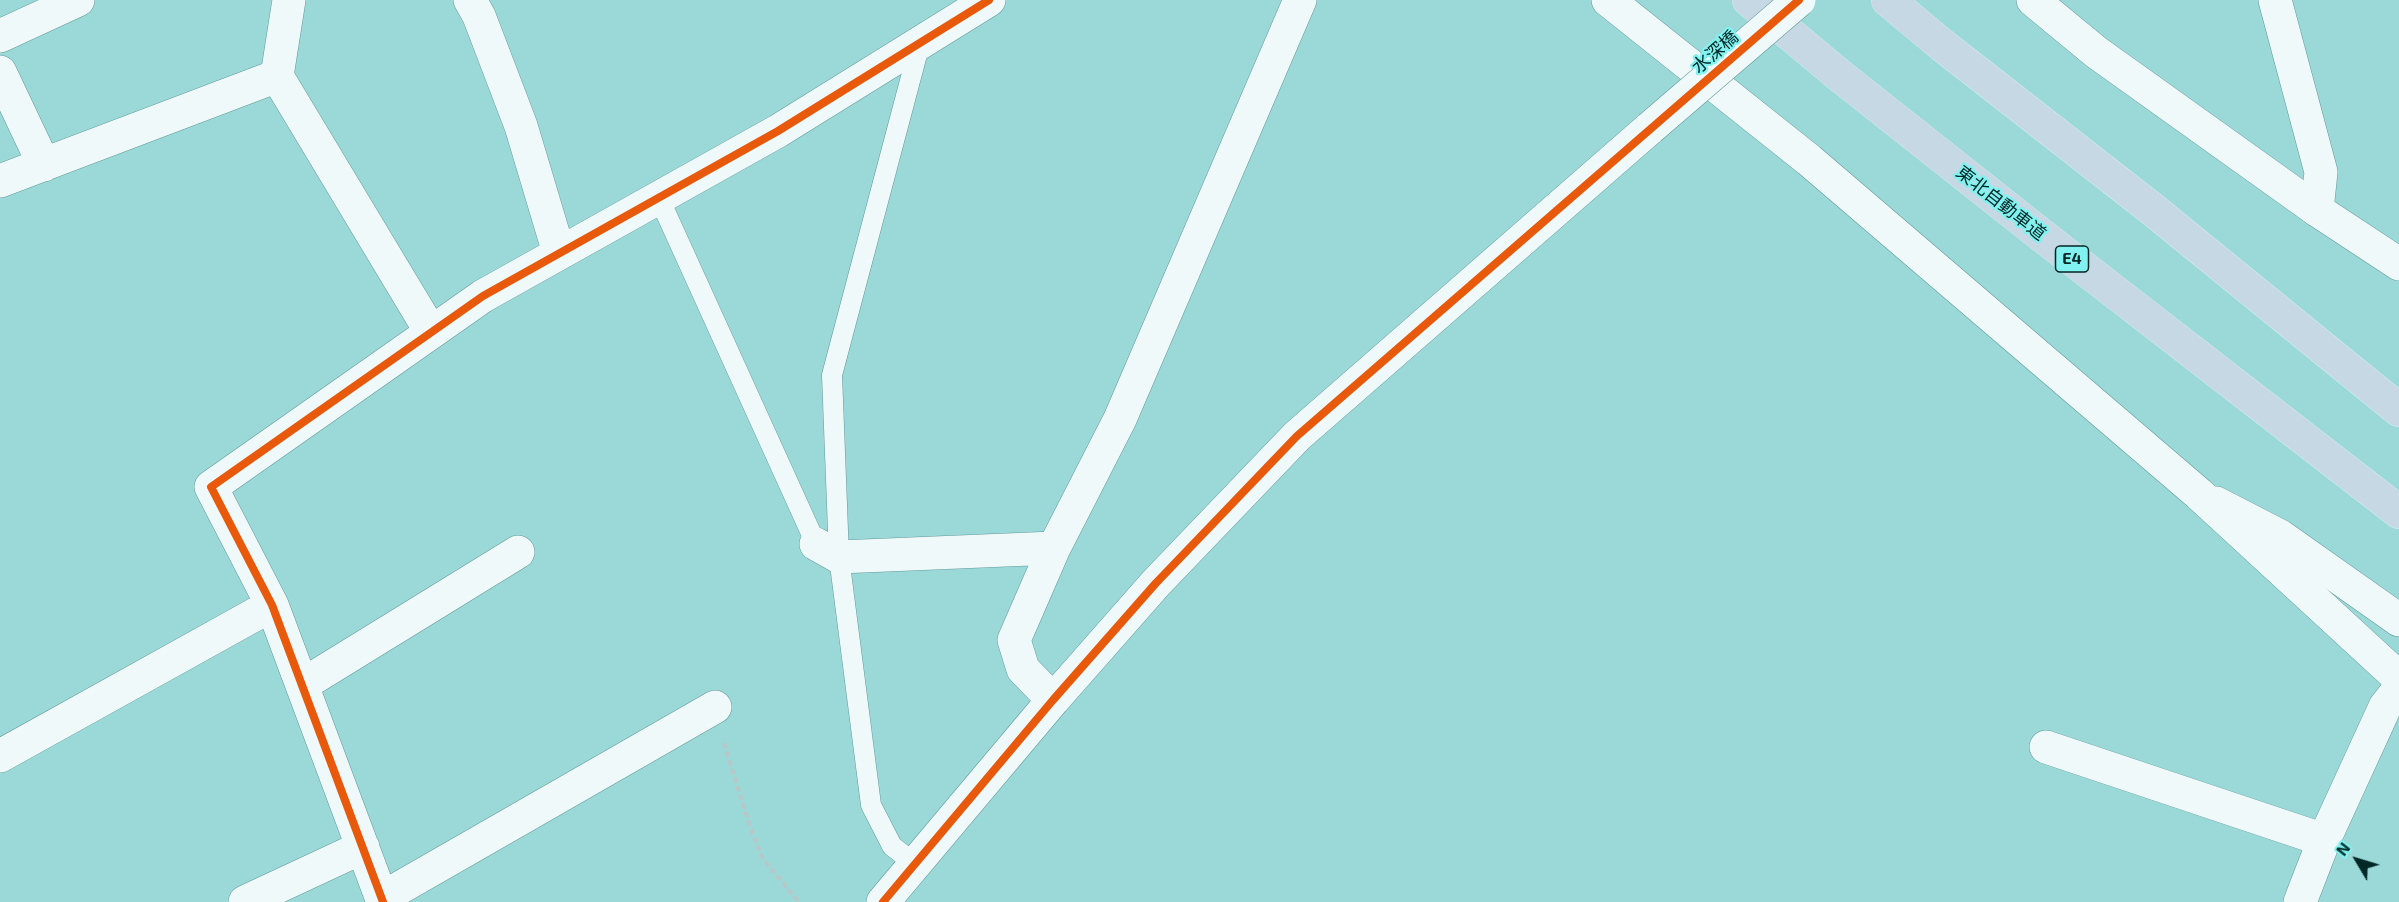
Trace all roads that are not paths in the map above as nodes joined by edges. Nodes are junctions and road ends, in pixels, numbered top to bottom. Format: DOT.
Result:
graph roads {
  1 [pos="78,0"];
  2 [pos="289,0"];
  3 [pos="470,0"];
  4 [pos="989,0"];
  5 [pos="1300,0"];
  6 [pos="1608,0"];
  7 [pos="1749,0"];
  8 [pos="1799,0"];
  9 [pos="1888,0"];
  10 [pos="2033,0"];
  11 [pos="2275,0"];
  12 [pos="0,36"];
  13 [pos="920,43"];
  14 [pos="0,72"];
  15 [pos="277,76"];
  16 [pos="44,165"];
  17 [pos="0,181"];
  18 [pos="659,198"];
  19 [pos="2317,210"];
  20 [pos="560,253"];
  21 [pos="2388,256"];
  22 [pos="2399,281"];
  23 [pos="431,332"];
  24 [pos="2399,410"];
  25 [pos="2199,494"];
  26 [pos="2399,512"];
  27 [pos="1054,548"];
  28 [pos="827,550"];
  29 [pos="518,552"];
  30 [pos="272,605"];
  31 [pos="2399,621"];
  32 [pos="2399,678"];
  33 [pos="302,685"];
  34 [pos="2399,689"];
  35 [pos="1053,700"];
  36 [pos="715,707"];
  37 [pos="2046,747"];
  38 [pos="0,756"];
  39 [pos="2324,840"];
  40 [pos="363,848"];
  41 [pos="915,864"];
  42 [pos="382,900"];
  43 [pos="245,902"];
  44 [pos="883,902"];
  45 [pos="2300,902"];
  1 -- 12 [label="street"];
  2 -- 15 [label="street"];
  3 -- 20 [label="street"];
  4 -- 13 [label="street"];
  5 -- 27 [label="street"];
  6 -- 25 [label="street"];
  7 -- 26 [label="highway, 東北自動車道 / E4"];
  8 -- 35 [label="street, 水深橋, bridge"];
  9 -- 24 [label="highway"];
  10 -- 19 [label="street"];
  11 -- 19 [label="street"];
  13 -- 18 [label="street"];
  13 -- 28 [label="lane"];
  14 -- 16 [label="street"];
  15 -- 16 [label="street"];
  15 -- 23 [label="street"];
  16 -- 17 [label="street"];
  18 -- 20 [label="street"];
  18 -- 28 [label="lane"];
  19 -- 21 [label="street"];
  20 -- 23 [label="street"];
  21 -- 22 [label="street"];
  23 -- 30 [label="street"];
  25 -- 31 [label="street"];
  25 -- 32 [label="street"];
  27 -- 28 [label="street"];
  27 -- 35 [label="street"];
  28 -- 41 [label="lane"];
  29 -- 33 [label="street"];
  30 -- 33 [label="street"];
  30 -- 38 [label="street"];
  33 -- 40 [label="street"];
  34 -- 39 [label="street"];
  35 -- 41 [label="street, 水深橋"];
  36 -- 42 [label="street"];
  37 -- 39 [label="street"];
  39 -- 45 [label="street"];
  40 -- 42 [label="street"];
  40 -- 43 [label="street"];
  41 -- 44 [label="street, 水深橋"];
}
